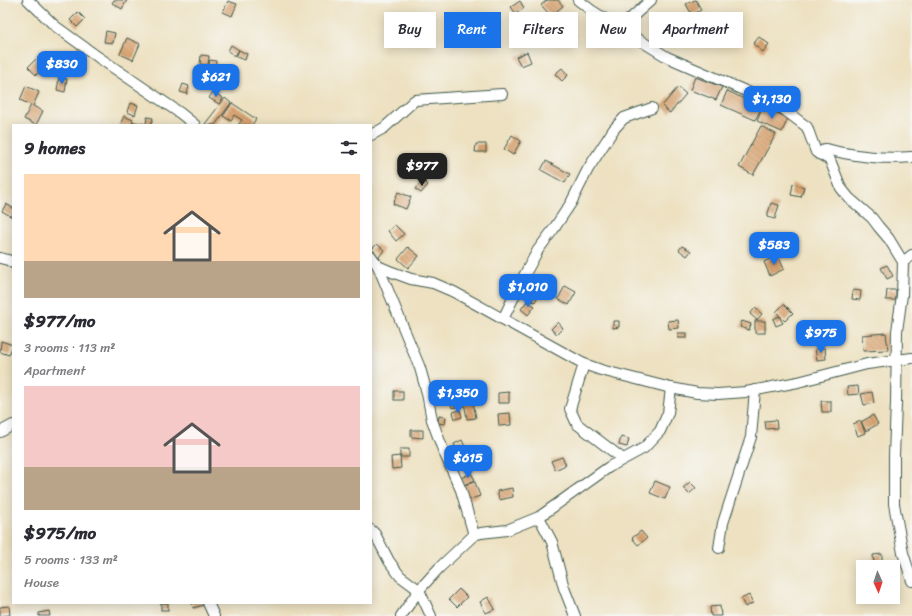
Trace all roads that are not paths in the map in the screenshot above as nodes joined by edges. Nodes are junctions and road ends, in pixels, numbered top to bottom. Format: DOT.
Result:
graph roads {
  1 [pos="28,0"];
  2 [pos="578,0"];
  3 [pos="651,0"];
  4 [pos="596,12"];
  5 [pos="638,12"];
  6 [pos="641,41"];
  7 [pos="502,94"];
  8 [pos="652,108"];
  9 [pos="193,124"];
  10 [pos="372,134"];
  11 [pos="819,154"];
  12 [pos="912,157"];
  13 [pos="912,255"];
  14 [pos="372,257"];
  15 [pos="0,258"];
  16 [pos="12,262"];
  17 [pos="903,262"];
  18 [pos="378,266"];
  19 [pos="503,319"];
  20 [pos="912,358"];
  21 [pos="896,359"];
  22 [pos="584,364"];
  23 [pos="671,388"];
  24 [pos="755,390"];
  25 [pos="12,426"];
  26 [pos="0,432"];
  27 [pos="623,459"];
  28 [pos="538,517"];
  29 [pos="372,531"];
  30 [pos="474,535"];
  31 [pos="719,548"];
  32 [pos="912,581"];
  33 [pos="419,590"];
  34 [pos="208,604"];
  35 [pos="214,616"];
  36 [pos="401,616"];
  37 [pos="431,616"];
  38 [pos="575,616"];
  1 -- 9 [label="street"];
  2 -- 4 [label="street"];
  3 -- 5 [label="street"];
  6 -- 11 [label="street"];
  7 -- 10 [label="street"];
  8 -- 19 [label="street"];
  11 -- 12 [label="street"];
  11 -- 17 [label="street"];
  13 -- 17 [label="street"];
  14 -- 18 [label="street"];
  15 -- 16 [label="street"];
  17 -- 21 [label="street"];
  18 -- 19 [label="street"];
  18 -- 30 [label="street"];
  19 -- 22 [label="street"];
  20 -- 21 [label="street"];
  21 -- 24 [label="street"];
  21 -- 32 [label="street"];
  22 -- 23 [label="street"];
  22 -- 27 [label="street"];
  23 -- 24 [label="street"];
  23 -- 27 [label="street"];
  24 -- 31 [label="street"];
  25 -- 26 [label="street"];
  27 -- 28 [label="street"];
  28 -- 30 [label="street"];
  28 -- 38 [label="street"];
  29 -- 33 [label="street"];
  30 -- 33 [label="street"];
  33 -- 36 [label="street"];
  33 -- 37 [label="street"];
  34 -- 35 [label="street"];
}
